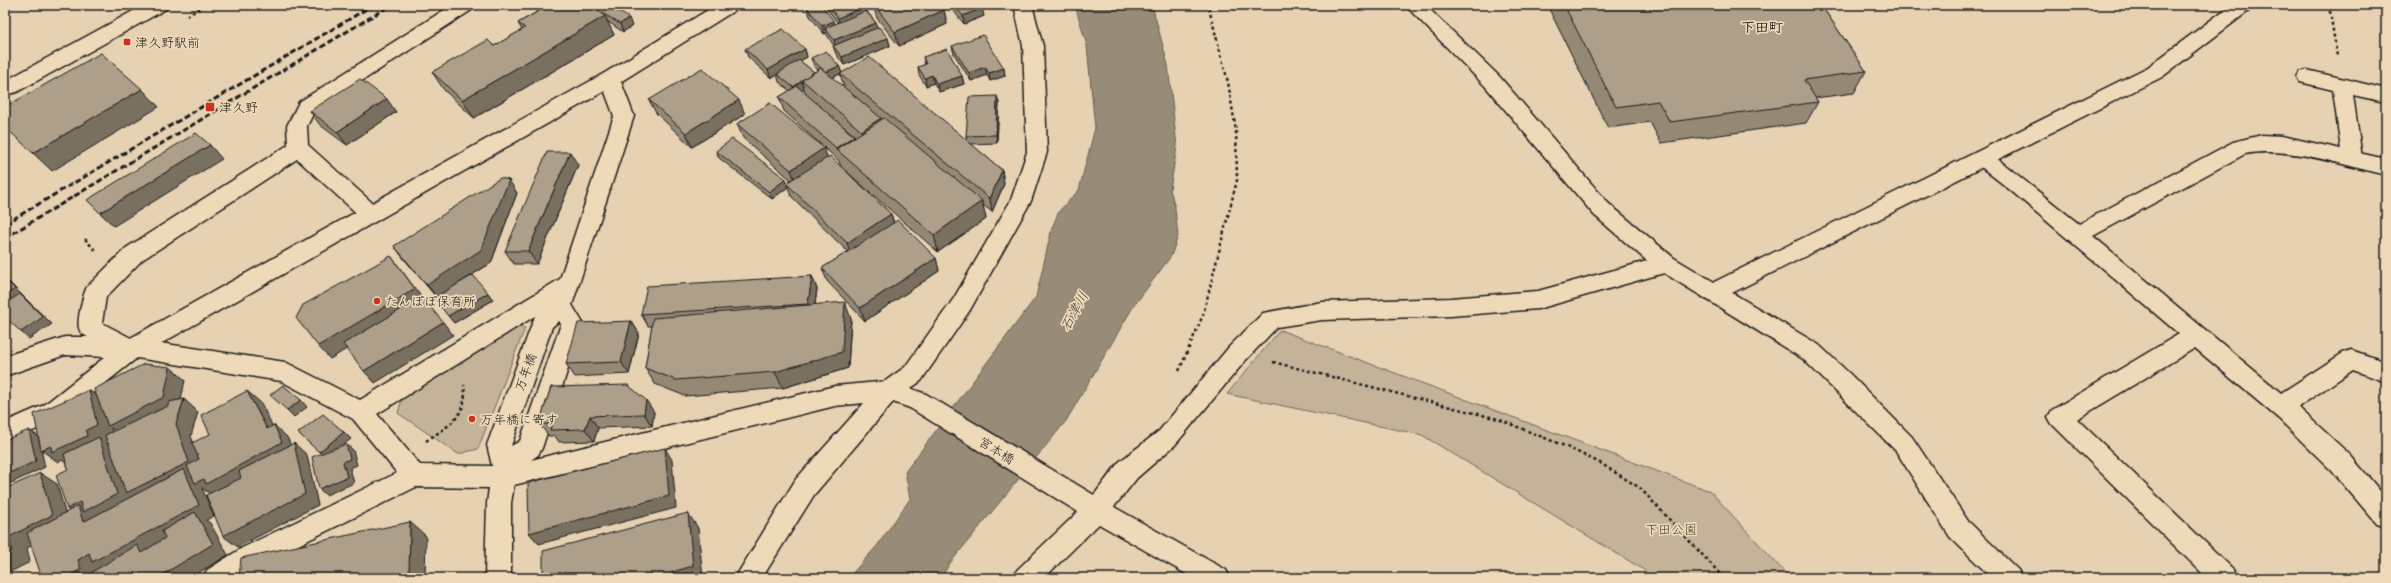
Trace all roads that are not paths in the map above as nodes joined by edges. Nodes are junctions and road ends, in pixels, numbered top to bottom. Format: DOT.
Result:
graph roads {
  1 [pos="158,5"];
  2 [pos="466,5"];
  3 [pos="730,5"];
  4 [pos="1022,5"];
  5 [pos="1414,5"];
  6 [pos="2244,5"];
  7 [pos="2307,77"];
  8 [pos="610,79"];
  9 [pos="2342,85"];
  10 [pos="5,88"];
  11 [pos="2380,94"];
  12 [pos="298,148"];
  13 [pos="1983,158"];
  14 [pos="2352,158"];
  15 [pos="2386,166"];
  16 [pos="371,214"];
  17 [pos="2076,234"];
  18 [pos="1666,264"];
  19 [pos="570,284"];
  20 [pos="1714,292"];
  21 [pos="561,306"];
  22 [pos="2197,335"];
  23 [pos="133,348"];
  24 [pos="5,366"];
  25 [pos="2386,372"];
  26 [pos="890,391"];
  27 [pos="2280,406"];
  28 [pos="361,412"];
  29 [pos="5,433"];
  30 [pos="503,461"];
  31 [pos="407,468"];
  32 [pos="1097,510"];
  33 [pos="2386,516"];
  34 [pos="216,578"];
  35 [pos="498,578"];
  36 [pos="748,578"];
  37 [pos="1026,578"];
  38 [pos="1216,578"];
  39 [pos="2009,578"];
  40 [pos="2225,578"];
  1 -- 10 [label="street"];
  2 -- 12 [label="street"];
  3 -- 8 [label="street"];
  4 -- 26 [label="street"];
  5 -- 18 [label="street"];
  6 -- 13 [label="street"];
  7 -- 9 [label="street"];
  8 -- 16 [label="street"];
  8 -- 19 [label="street"];
  9 -- 11 [label="street"];
  9 -- 14 [label="street"];
  12 -- 16 [label="street"];
  12 -- 23 [label="street"];
  13 -- 17 [label="street"];
  13 -- 20 [label="street"];
  14 -- 15 [label="street"];
  14 -- 17 [label="street"];
  16 -- 23 [label="street"];
  17 -- 22 [label="street"];
  18 -- 20 [label="street"];
  18 -- 32 [label="street"];
  19 -- 21 [label="street"];
  19 -- 28 [label="street"];
  20 -- 39 [label="street"];
  21 -- 30 [label="street, 万年橋"];
  21 -- 30 [label="street"];
  22 -- 27 [label="street"];
  22 -- 40 [label="street"];
  23 -- 24 [label="street"];
  23 -- 28 [label="street"];
  23 -- 29 [label="street"];
  25 -- 27 [label="street"];
  26 -- 30 [label="street"];
  26 -- 32 [label="street, 宮本橋"];
  26 -- 36 [label="street"];
  27 -- 33 [label="street"];
  28 -- 31 [label="street"];
  30 -- 31 [label="street"];
  30 -- 35 [label="street, 万年橋"];
  31 -- 34 [label="street"];
  32 -- 37 [label="street"];
  32 -- 38 [label="street, 宮本橋"];
}
